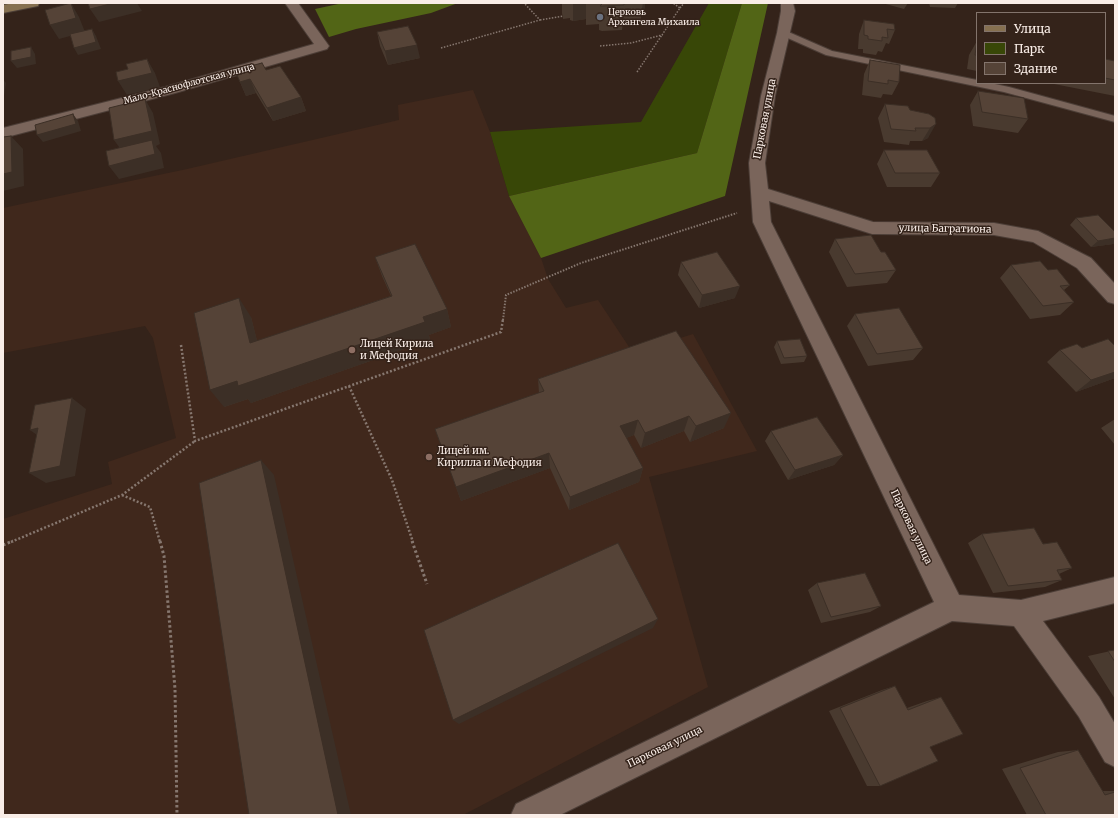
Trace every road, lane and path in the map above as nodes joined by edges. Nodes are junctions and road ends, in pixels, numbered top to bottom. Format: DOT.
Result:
graph roads {
  1 [pos="33,3"];
  2 [pos="291,3"];
  3 [pos="524,3"];
  4 [pos="673,3"];
  5 [pos="684,3"];
  6 [pos="787,3"];
  7 [pos="680,8"];
  8 [pos="3,9"];
  9 [pos="563,16"];
  10 [pos="540,20"];
  11 [pos="784,33"];
  12 [pos="662,35"];
  13 [pos="600,46"];
  14 [pos="441,48"];
  15 [pos="637,72"];
  16 [pos="976,84"];
  17 [pos="977,84"];
  18 [pos="1115,118"];
  19 [pos="3,133"];
  20 [pos="760,199"];
  21 [pos="1115,297"];
  22 [pos="181,345"];
  23 [pos="349,386"];
  24 [pos="195,441"];
  25 [pos="122,495"];
  26 [pos="3,545"];
  27 [pos="427,584"];
  28 [pos="1115,590"];
  29 [pos="951,608"];
  30 [pos="1020,613"];
  31 [pos="1115,752"];
  32 [pos="537,813"];
  33 [pos="177,815"];
  1 -- 8 [label="street"];
  2 -- 19 [label="street, Мало-Краснофлотская улица"];
  3 -- 10 [label="path"];
  4 -- 7 [label="path"];
  5 -- 7 [label="path"];
  6 -- 11 [label="street, Парковая улица"];
  7 -- 12 [label="path"];
  9 -- 10 [label="path"];
  10 -- 14 [label="path"];
  11 -- 16 [label="lane"];
  11 -- 20 [label="street, Парковая улица"];
  12 -- 13 [label="path"];
  12 -- 15 [label="path"];
  17 -- 18 [label="lane"];
  20 -- 21 [label="street, улица Багратиона"];
  20 -- 23 [label="path"];
  20 -- 29 [label="street, Парковая улица"];
  22 -- 24 [label="path"];
  23 -- 24 [label="path"];
  23 -- 27 [label="path"];
  24 -- 25 [label="path"];
  25 -- 26 [label="path"];
  25 -- 33 [label="path"];
  28 -- 30 [label="street"];
  29 -- 30 [label="street"];
  29 -- 32 [label="street, Парковая улица"];
  30 -- 31 [label="street"];
}
